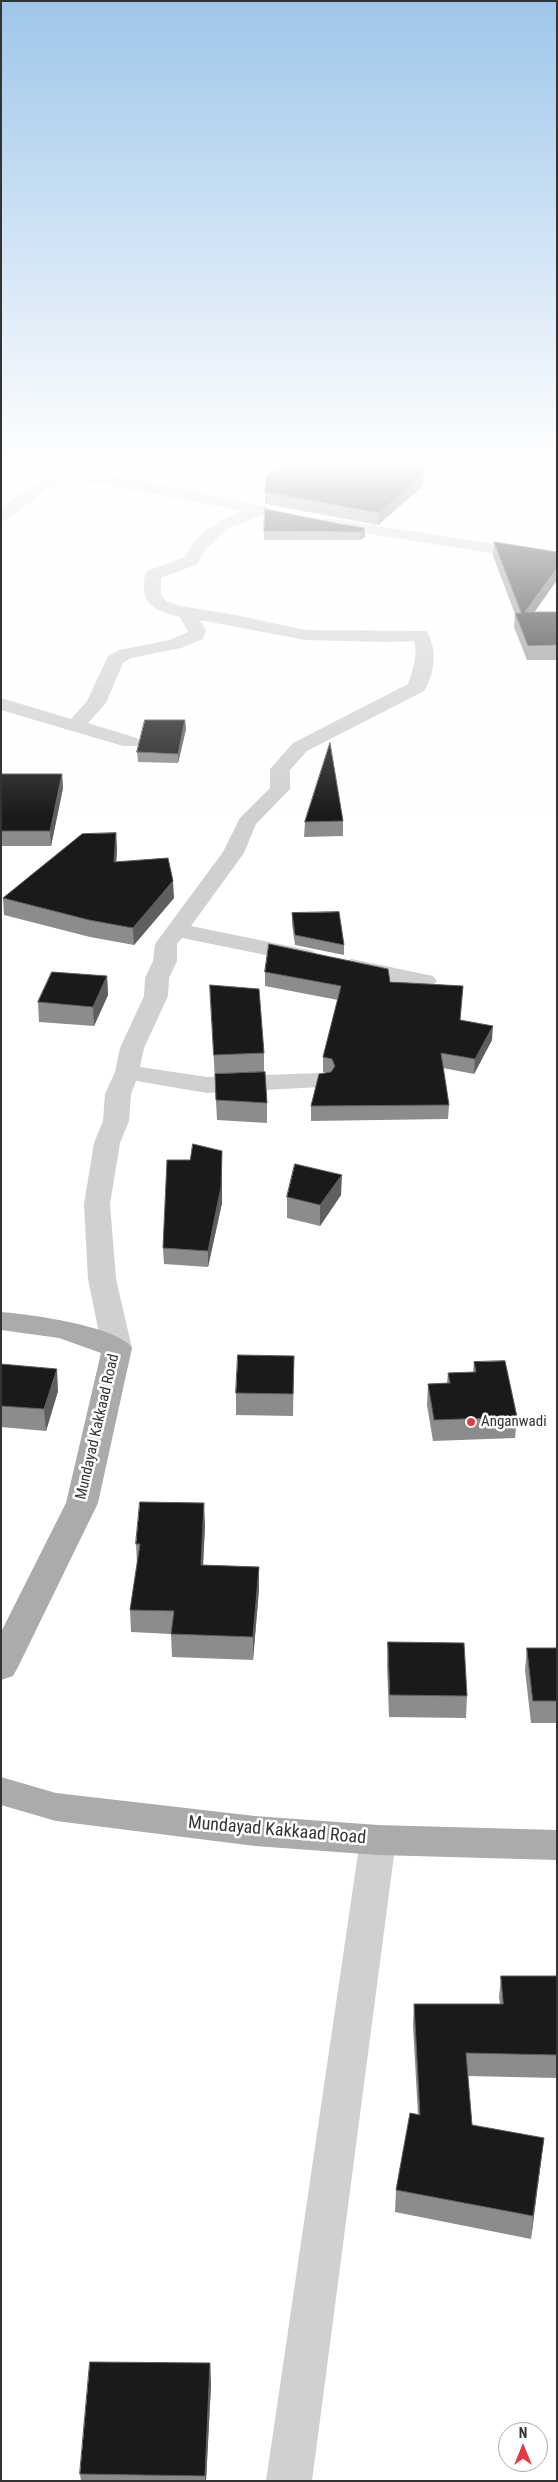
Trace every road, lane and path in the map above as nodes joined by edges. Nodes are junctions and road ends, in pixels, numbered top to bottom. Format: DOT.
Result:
graph roads {
  1 [pos="153,583"];
  2 [pos="187,613"];
  3 [pos="1,704"];
  4 [pos="76,725"];
  5 [pos="130,742"];
  6 [pos="177,930"];
  7 [pos="425,981"];
  8 [pos="127,1072"];
  9 [pos="321,1080"];
  10 [pos="1,1321"];
  11 [pos="117,1348"];
  12 [pos="1,1667"];
  13 [pos="1,1791"];
  14 [pos="378,1840"];
  15 [pos="557,1845"];
  16 [pos="289,2481"];
  1 -- 2 [label="street"];
  2 -- 4 [label="street"];
  2 -- 6 [label="street"];
  3 -- 4 [label="street"];
  4 -- 5 [label="street"];
  6 -- 7 [label="street"];
  6 -- 8 [label="street"];
  8 -- 9 [label="street"];
  8 -- 11 [label="street"];
  10 -- 11 [label="main road, Mundayad Kakkaad Road"];
  11 -- 12 [label="main road, Mundayad Kakkaad Road"];
  13 -- 14 [label="main road, Mundayad Kakkaad Road"];
  14 -- 15 [label="main road, Mundayad Kakkaad Road"];
  14 -- 16 [label="street"];
}
